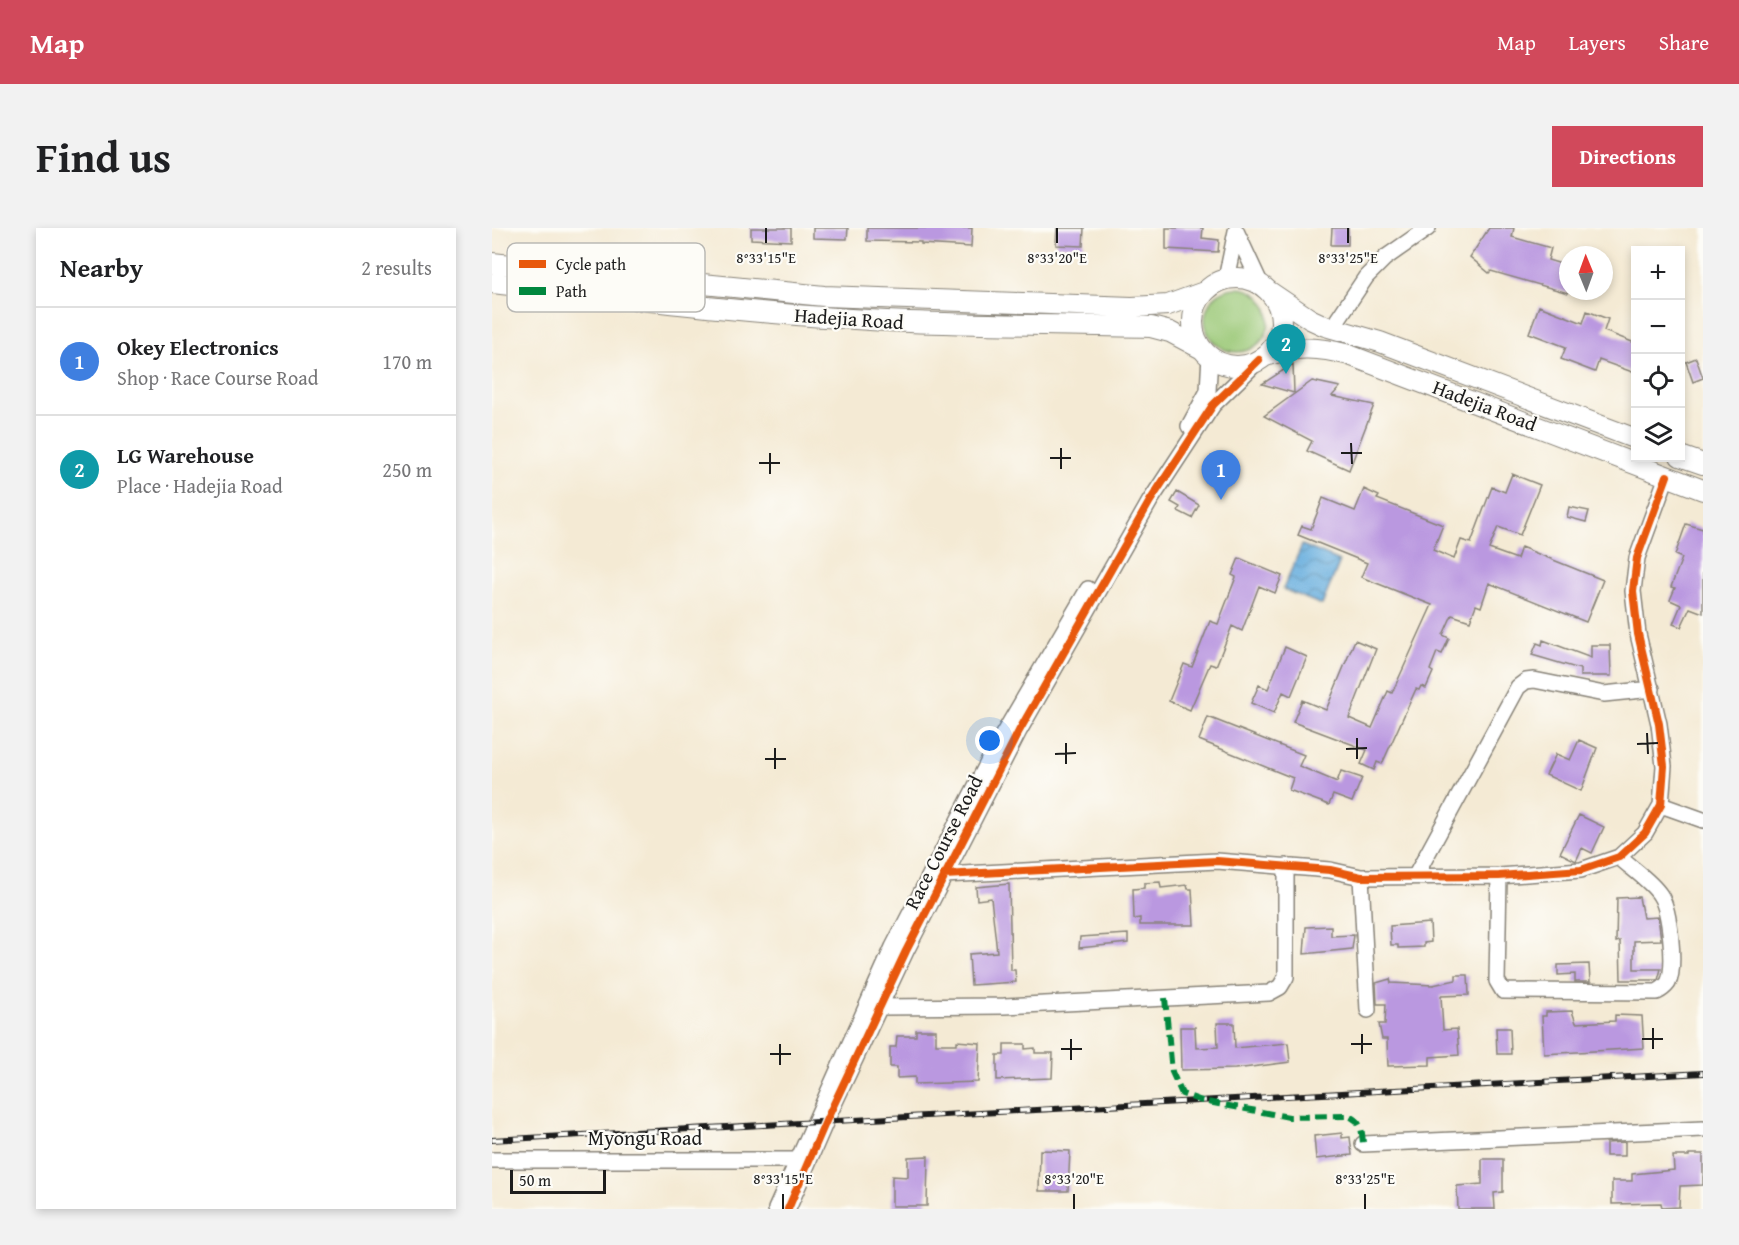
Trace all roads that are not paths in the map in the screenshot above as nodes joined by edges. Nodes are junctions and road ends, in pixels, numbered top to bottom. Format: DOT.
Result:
graph roads {
  1 [pos="1428,228"];
  2 [pos="1237,230"];
  3 [pos="492,263"];
  4 [pos="507,265"];
  5 [pos="1226,279"];
  6 [pos="492,282"];
  7 [pos="507,284"];
  8 [pos="705,286"];
  9 [pos="1265,288"];
  10 [pos="1204,292"];
  11 [pos="705,306"];
  12 [pos="1332,328"];
  13 [pos="1206,353"];
  14 [pos="1261,358"];
  15 [pos="1631,437"];
  16 [pos="1685,458"];
  17 [pos="1703,464"];
  18 [pos="1667,476"];
  19 [pos="1703,490"];
  20 [pos="1652,689"];
  21 [pos="1661,805"];
  22 [pos="1703,820"];
  23 [pos="1619,857"];
  24 [pos="1286,866"];
  25 [pos="1416,875"];
  26 [pos="944,876"];
  27 [pos="1499,876"];
  28 [pos="1361,877"];
  29 [pos="879,1007"];
  30 [pos="1368,1010"];
  31 [pos="1703,1129"];
  32 [pos="1363,1144"];
  33 [pos="492,1160"];
  34 [pos="804,1160"];
  35 [pos="776,1209"];
  36 [pos="788,1209"];
  1 -- 12 [label="street"];
  2 -- 5 [label="street"];
  2 -- 9 [label="street"];
  3 -- 4 [label="main road, Hadejia Road"];
  5 -- 9 [label="main road"];
  5 -- 10 [label="main road"];
  6 -- 7 [label="main road, Hadejia Road"];
  8 -- 10 [label="main road, Hadejia Road"];
  9 -- 12 [label="main road, Hadejia Road"];
  9 -- 14 [label="main road"];
  10 -- 13 [label="main road"];
  11 -- 13 [label="main road, Hadejia Road"];
  12 -- 15 [label="main road, Hadejia Road"];
  13 -- 14 [label="main road"];
  13 -- 34 [label="street, Race Course Road"];
  14 -- 18 [label="main road, Hadejia Road"];
  14 -- 26 [label="street, Race Course Road"];
  16 -- 17 [label="main road"];
  18 -- 19 [label="main road, Hadejia Road"];
  18 -- 20 [label="street"];
  20 -- 21 [label="street"];
  20 -- 25 [label="street"];
  21 -- 22 [label="street"];
  21 -- 23 [label="street"];
  23 -- 27 [label="street"];
  23 -- 27 [label="street"];
  24 -- 26 [label="street"];
  24 -- 28 [label="street"];
  24 -- 29 [label="street"];
  25 -- 27 [label="street"];
  25 -- 28 [label="street"];
  26 -- 29 [label="street, Race Course Road"];
  28 -- 30 [label="street"];
  29 -- 34 [label="street, Race Course Road"];
  31 -- 32 [label="street"];
  33 -- 34 [label="street, Myongu Road"];
  34 -- 35 [label="street, Race Course Road"];
  34 -- 36 [label="street, Race Course Road"];
}
